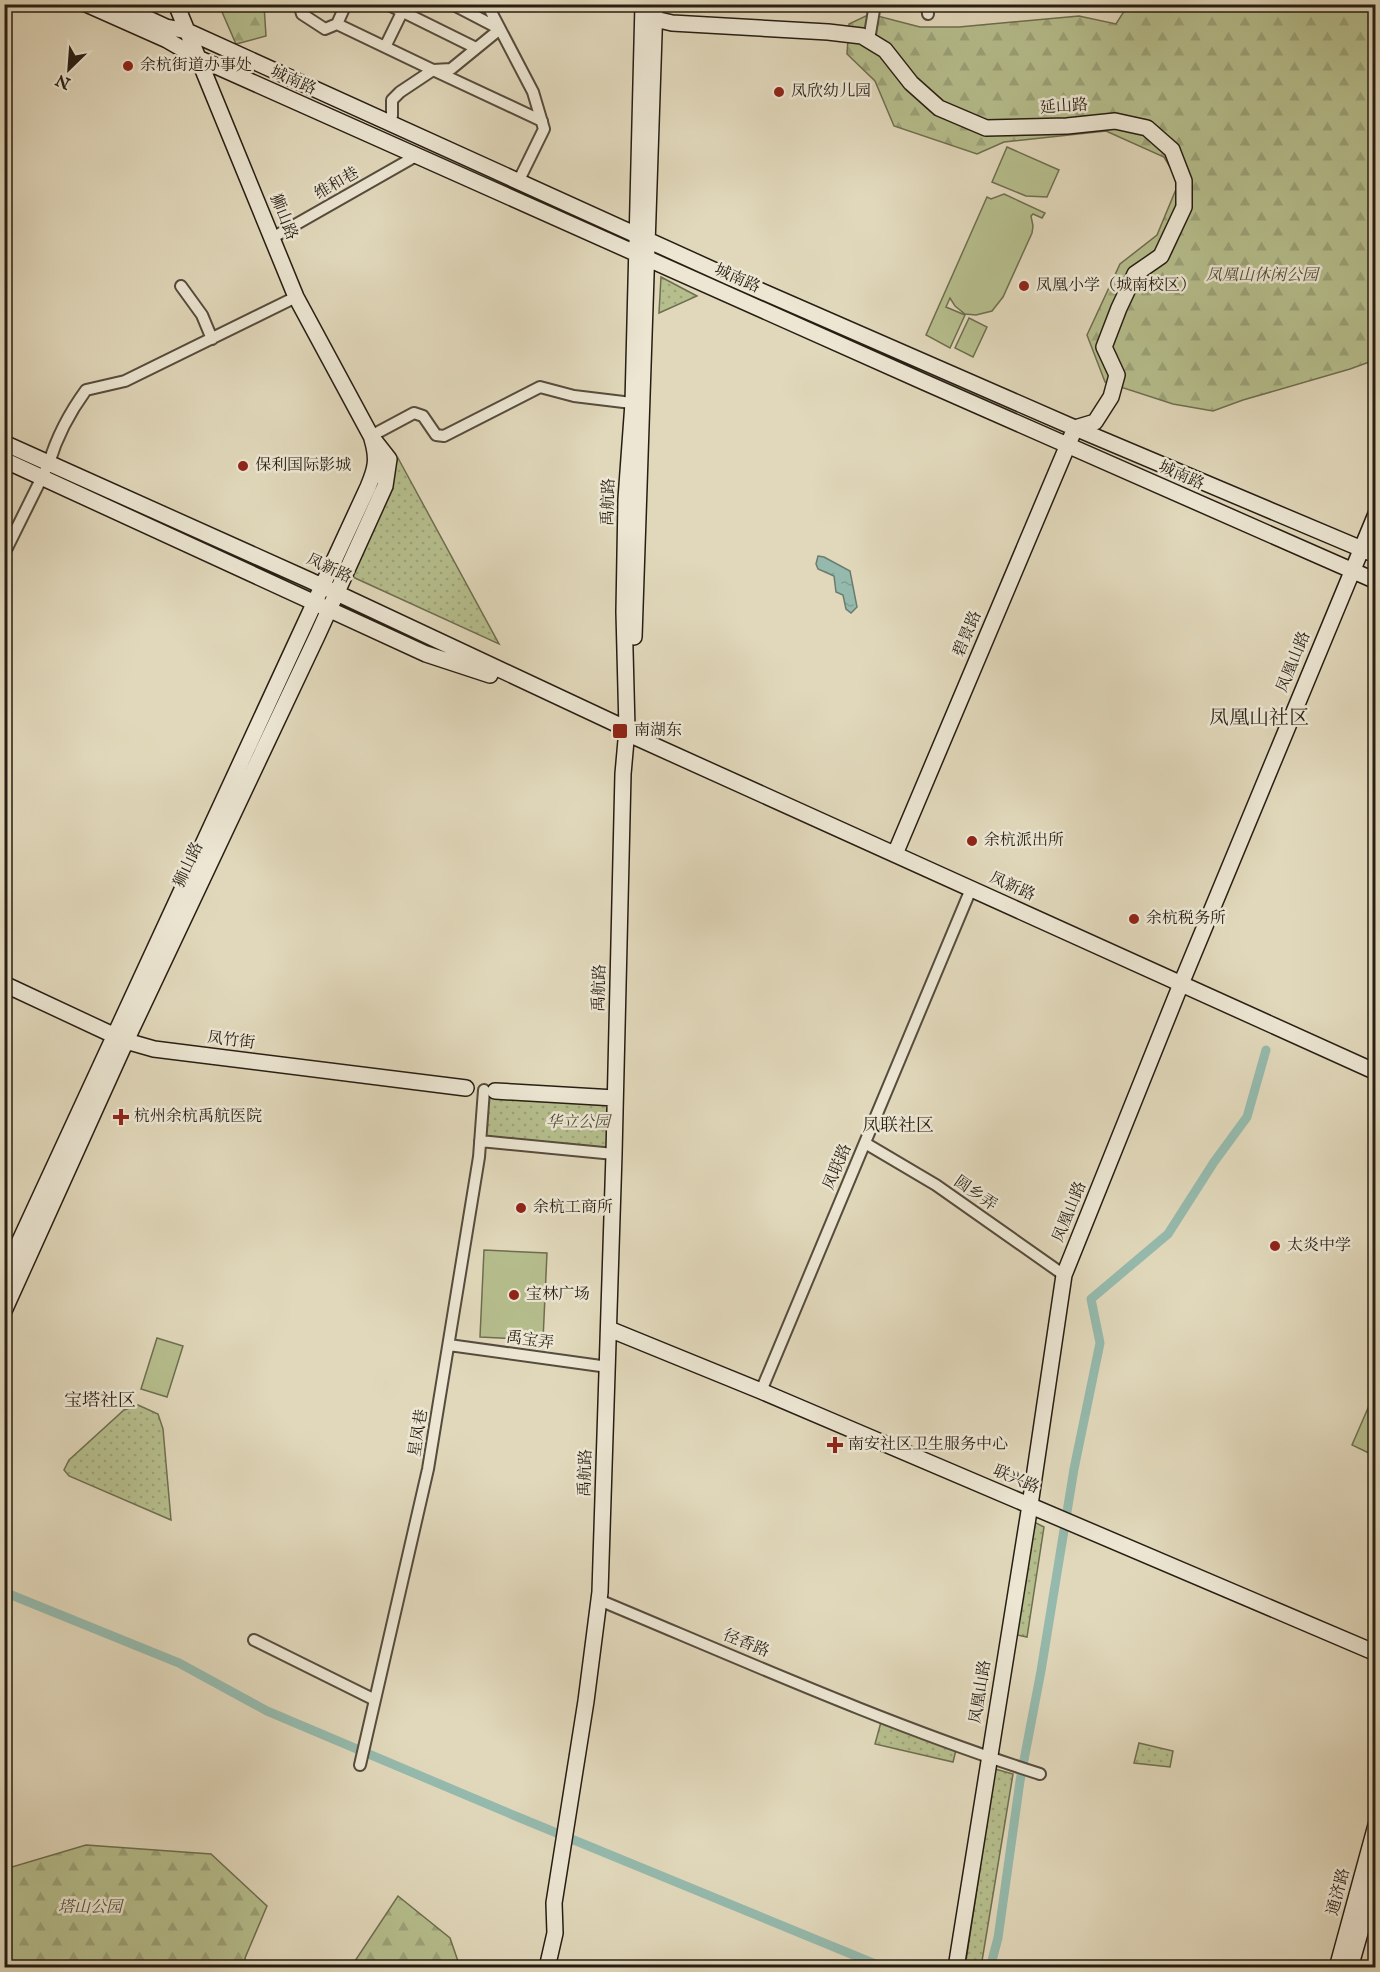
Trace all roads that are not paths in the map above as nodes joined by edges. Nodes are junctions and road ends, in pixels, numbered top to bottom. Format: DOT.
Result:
graph roads {
  1 [pos="86,4"];
  2 [pos="116,4"];
  3 [pos="176,4"];
  4 [pos="299,4"];
  5 [pos="346,4"];
  6 [pos="387,4"];
  7 [pos="452,4"];
  8 [pos="487,4"];
  9 [pos="643,4"];
  10 [pos="875,4"];
  11 [pos="404,8"];
  12 [pos="655,12"];
  13 [pos="337,24"];
  14 [pos="500,29"];
  15 [pos="187,31"];
  16 [pos="868,40"];
  17 [pos="385,47"];
  18 [pos="476,48"];
  19 [pos="198,58"];
  20 [pos="433,70"];
  21 [pos="386,121"];
  22 [pos="542,121"];
  23 [pos="416,156"];
  24 [pos="519,180"];
  25 [pos="641,237"];
  26 [pos="272,238"];
  27 [pos="641,256"];
  28 [pos="181,286"];
  29 [pos="296,297"];
  30 [pos="212,339"];
  31 [pos="638,403"];
  32 [pos="1075,428"];
  33 [pos="371,436"];
  34 [pos="4,443"];
  35 [pos="1067,446"];
  36 [pos="4,460"];
  37 [pos="46,470"];
  38 [pos="1376,514"];
  39 [pos="1360,548"];
  40 [pos="4,554"];
  41 [pos="1376,555"];
  42 [pos="1351,570"];
  43 [pos="1376,581"];
  44 [pos="329,589"];
  45 [pos="322,606"];
  46 [pos="629,734"];
  47 [pos="895,854"];
  48 [pos="971,889"];
  49 [pos="4,984"];
  50 [pos="1181,984"];
  51 [pos="121,1038"];
  52 [pos="1376,1072"];
  53 [pos="466,1088"];
  54 [pos="487,1094"];
  55 [pos="615,1098"];
  56 [pos="480,1141"];
  57 [pos="865,1143"];
  58 [pos="614,1154"];
  59 [pos="4,1275"];
  60 [pos="1064,1275"];
  61 [pos="4,1311"];
  62 [pos="612,1330"];
  63 [pos="448,1345"];
  64 [pos="608,1367"];
  65 [pos="761,1391"];
  66 [pos="1030,1506"];
  67 [pos="603,1601"];
  68 [pos="254,1640"];
  69 [pos="1376,1653"];
  70 [pos="375,1700"];
  71 [pos="989,1758"];
  72 [pos="360,1765"];
  73 [pos="1036,1773"];
  74 [pos="1376,1825"];
  75 [pos="1376,1877"];
  76 [pos="549,1968"];
  77 [pos="956,1968"];
  78 [pos="1337,1968"];
  79 [pos="1350,1968"];
  1 -- 19 [label="main road, 城南路"];
  2 -- 15 [label="main road, 城南路"];
  3 -- 15 [label="main road, 狮山路"];
  4 -- 13 [label="street"];
  5 -- 13 [label="street"];
  6 -- 11 [label="street"];
  7 -- 14 [label="street"];
  8 -- 14 [label="street"];
  9 -- 25 [label="main road, 禹航路"];
  10 -- 16 [label="street"];
  11 -- 17 [label="street"];
  11 -- 18 [label="street"];
  12 -- 16 [label="main road, 延山路"];
  12 -- 25 [label="main road, 禹航路"];
  13 -- 17 [label="street"];
  14 -- 18 [label="street"];
  14 -- 22 [label="street"];
  15 -- 19 [label="main road, 狮山路"];
  15 -- 21 [label="main road, 城南路"];
  16 -- 32 [label="main road, 延山路"];
  17 -- 20 [label="street"];
  18 -- 20 [label="street"];
  19 -- 23 [label="main road, 城南路"];
  19 -- 26 [label="main road, 狮山路"];
  20 -- 21 [label="street"];
  20 -- 22 [label="street"];
  21 -- 24 [label="main road, 城南路"];
  22 -- 24 [label="street"];
  23 -- 26 [label="street, 维和巷"];
  23 -- 27 [label="main road, 城南路"];
  24 -- 25 [label="main road, 城南路"];
  25 -- 27 [label="main road, 禹航路"];
  25 -- 32 [label="main road, 城南路"];
  26 -- 29 [label="main road, 狮山路"];
  27 -- 31 [label="main road, 禹航路"];
  27 -- 35 [label="main road, 城南路"];
  28 -- 30 [label="street"];
  29 -- 30 [label="street"];
  29 -- 33 [label="main road, 狮山路"];
  30 -- 37 [label="street"];
  31 -- 33 [label="street"];
  31 -- 46 [label="main road, 禹航路"];
  32 -- 35 [label="main road, 碧景路"];
  32 -- 39 [label="main road, 城南路"];
  33 -- 44 [label="main road, 狮山路"];
  34 -- 37 [label="main road, 凤新路"];
  35 -- 42 [label="main road, 城南路"];
  35 -- 47 [label="main road, 碧景路"];
  36 -- 37 [label="main road, 凤新路"];
  37 -- 40 [label="street"];
  37 -- 44 [label="main road, 凤新路"];
  37 -- 45 [label="main road, 凤新路"];
  38 -- 39 [label="main road, 凤凰山路"];
  39 -- 41 [label="main road, 城南路"];
  39 -- 42 [label="main road, 凤凰山路"];
  42 -- 43 [label="main road, 城南路"];
  42 -- 50 [label="main road, 凤凰山路"];
  44 -- 45 [label="main road, 狮山路"];
  44 -- 46 [label="main road, 凤新路"];
  45 -- 46 [label="main road, 凤新路"];
  45 -- 51 [label="main road, 狮山路"];
  46 -- 47 [label="main road, 凤新路"];
  46 -- 55 [label="main road, 禹航路"];
  46 -- 62 [label="main road, 禹航路"];
  47 -- 48 [label="main road, 凤新路"];
  48 -- 50 [label="main road, 凤新路"];
  48 -- 57 [label="street, 凤联路"];
  49 -- 51 [label="main road, 凤竹街"];
  50 -- 52 [label="main road, 凤新路"];
  50 -- 60 [label="main road, 凤凰山路"];
  51 -- 53 [label="main road, 凤竹街"];
  51 -- 59 [label="main road, 狮山路"];
  51 -- 61 [label="main road, 狮山路"];
  53 -- 54 [label="street"];
  54 -- 55 [label="main road"];
  54 -- 56 [label="street, 星凤巷"];
  55 -- 58 [label="main road, 禹航路"];
  56 -- 58 [label="street"];
  56 -- 63 [label="street, 星凤巷"];
  57 -- 60 [label="street, 圆乡弄"];
  57 -- 65 [label="street, 凤联路"];
  58 -- 62 [label="main road, 禹航路"];
  60 -- 66 [label="main road, 凤凰山路"];
  62 -- 64 [label="main road, 禹航路"];
  62 -- 65 [label="main road, 联兴路"];
  62 -- 67 [label="main road, 禹航路"];
  63 -- 64 [label="street, 禹宝弄"];
  63 -- 70 [label="street, 星凤巷"];
  64 -- 67 [label="main road, 禹航路"];
  65 -- 66 [label="main road, 联兴路"];
  66 -- 69 [label="main road, 联兴路"];
  66 -- 71 [label="main road, 凤凰山路"];
  67 -- 71 [label="street, 径香路"];
  67 -- 76 [label="main road, 禹航路"];
  68 -- 70 [label="street"];
  70 -- 72 [label="street, 星凤巷"];
  71 -- 73 [label="street, 径香路"];
  71 -- 77 [label="main road, 凤凰山路"];
  74 -- 78 [label="main road, 通济路"];
  75 -- 79 [label="main road, 通济路"];
}
